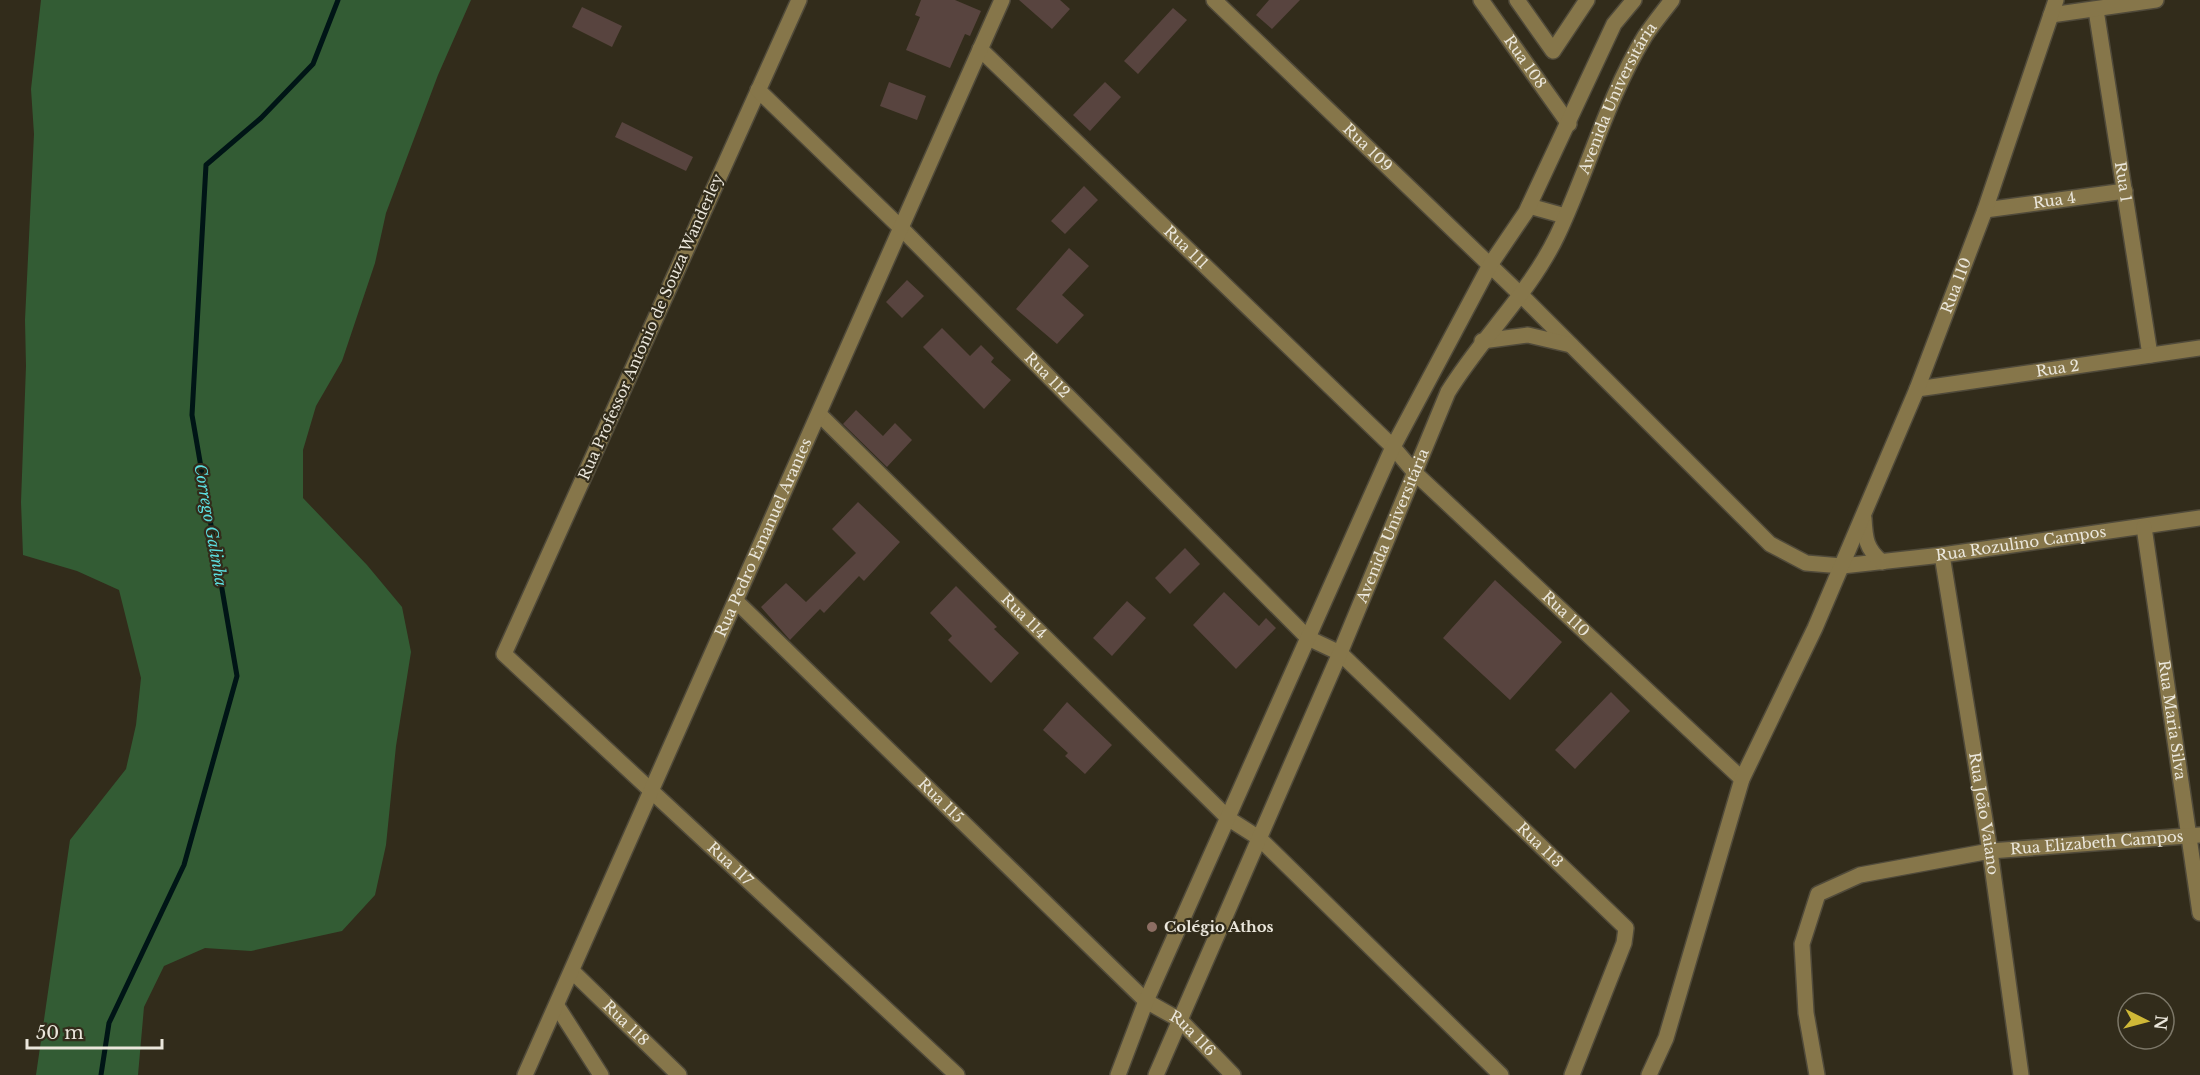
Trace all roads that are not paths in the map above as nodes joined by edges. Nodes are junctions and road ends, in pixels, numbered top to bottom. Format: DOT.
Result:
graph roads {
  1 [pos="799,0"];
  2 [pos="1002,0"];
  3 [pos="1214,0"];
  4 [pos="1481,0"];
  5 [pos="1516,0"];
  6 [pos="1587,0"];
  7 [pos="1634,0"];
  8 [pos="1672,0"];
  9 [pos="2056,0"];
  10 [pos="2156,0"];
  11 [pos="2096,10"];
  12 [pos="2051,15"];
  13 [pos="980,49"];
  14 [pos="758,90"];
  15 [pos="1569,124"];
  16 [pos="2124,191"];
  17 [pos="1528,206"];
  18 [pos="1985,210"];
  19 [pos="1565,216"];
  20 [pos="901,228"];
  21 [pos="1490,265"];
  22 [pos="1521,295"];
  23 [pos="1482,341"];
  24 [pos="1571,345"];
  25 [pos="2200,348"];
  26 [pos="2150,355"];
  27 [pos="1917,388"];
  28 [pos="819,414"];
  29 [pos="1393,447"];
  30 [pos="1415,473"];
  31 [pos="1864,514"];
  32 [pos="2200,518"];
  33 [pos="2144,526"];
  34 [pos="1942,555"];
  35 [pos="1882,562"];
  36 [pos="1842,566"];
  37 [pos="736,601"];
  38 [pos="1308,638"];
  39 [pos="1340,653"];
  40 [pos="504,654"];
  41 [pos="1742,779"];
  42 [pos="652,791"];
  43 [pos="1229,819"];
  44 [pos="2194,836"];
  45 [pos="1259,838"];
  46 [pos="1990,851"];
  47 [pos="2200,913"];
  48 [pos="572,971"];
  49 [pos="1146,1001"];
  50 [pos="557,1006"];
  51 [pos="1179,1020"];
  52 [pos="525,1075"];
  53 [pos="601,1075"];
  54 [pos="679,1075"];
  55 [pos="957,1075"];
  56 [pos="1118,1075"];
  57 [pos="1156,1075"];
  58 [pos="1233,1075"];
  59 [pos="1501,1075"];
  60 [pos="1572,1075"];
  61 [pos="1649,1075"];
  62 [pos="1817,1075"];
  63 [pos="2021,1075"];
  1 -- 14 [label="street, Rua Professor Antonio de Souza Wanderley"];
  2 -- 13 [label="street, Rua Pedro Emanuel Arantes"];
  3 -- 21 [label="street, Rua 109"];
  4 -- 15 [label="street, Rua 108"];
  5 -- 6 [label="street"];
  7 -- 15 [label="street, Avenida Universitária"];
  8 -- 19 [label="street, Avenida Universitária"];
  9 -- 12 [label="street, Rua 110"];
  10 -- 11 [label="street"];
  11 -- 12 [label="street"];
  11 -- 16 [label="street, Rua 1"];
  12 -- 18 [label="street, Rua 110"];
  13 -- 20 [label="street, Rua Pedro Emanuel Arantes"];
  13 -- 29 [label="street, Rua 111"];
  14 -- 20 [label="street, Rua 112"];
  14 -- 40 [label="street, Rua Professor Antonio de Souza Wanderley"];
  15 -- 17 [label="street, Avenida Universitária"];
  16 -- 18 [label="street, Rua 4"];
  16 -- 26 [label="street, Rua 1"];
  17 -- 19 [label="street"];
  17 -- 21 [label="street, Avenida Universitária"];
  18 -- 27 [label="street, Rua 110"];
  19 -- 22 [label="street, Avenida Universitária"];
  20 -- 28 [label="street, Rua Pedro Emanuel Arantes"];
  20 -- 38 [label="street, Rua 112"];
  21 -- 22 [label="street, Rua 109"];
  21 -- 29 [label="street, Avenida Universitária"];
  22 -- 23 [label="street, Avenida Universitária"];
  22 -- 24 [label="street"];
  23 -- 24 [label="street"];
  23 -- 30 [label="street, Avenida Universitária"];
  24 -- 36 [label="street"];
  25 -- 26 [label="street, Rua 2"];
  26 -- 27 [label="street, Rua 2"];
  27 -- 31 [label="street, Rua 110"];
  28 -- 37 [label="street, Rua Pedro Emanuel Arantes"];
  28 -- 43 [label="street, Rua 114"];
  29 -- 30 [label="street, Rua 110"];
  29 -- 38 [label="street, Avenida Universitária"];
  30 -- 39 [label="street, Avenida Universitária"];
  30 -- 41 [label="street, Rua 110"];
  31 -- 35 [label="street"];
  31 -- 36 [label="street, Rua 110"];
  32 -- 33 [label="street, Rua Rozulino Campos"];
  33 -- 34 [label="street, Rua Rozulino Campos"];
  33 -- 44 [label="street, Rua Maria Silva"];
  34 -- 35 [label="street, Rua Rozulino Campos"];
  34 -- 46 [label="street, Rua João Vaiano"];
  35 -- 36 [label="street, Rua Rozulino Campos"];
  36 -- 41 [label="street, Rua 110"];
  37 -- 42 [label="street, Rua Pedro Emanuel Arantes"];
  37 -- 49 [label="street, Rua 115"];
  38 -- 39 [label="street, Rua 112"];
  38 -- 43 [label="street, Avenida Universitária"];
  39 -- 45 [label="street, Avenida Universitária"];
  39 -- 60 [label="street, Rua 113"];
  40 -- 42 [label="street, Rua 117"];
  41 -- 61 [label="street, Rua 110"];
  42 -- 48 [label="street, Rua Pedro Emanuel Arantes"];
  42 -- 55 [label="street, Rua 117"];
  43 -- 45 [label="street"];
  43 -- 49 [label="street, Avenida Universitária"];
  44 -- 46 [label="street, Rua Elizabeth Campos"];
  44 -- 47 [label="street, Rua Maria Silva"];
  45 -- 51 [label="street, Avenida Universitária"];
  45 -- 59 [label="street"];
  46 -- 62 [label="street, Rua Elizabeth Campos"];
  46 -- 63 [label="street, Rua João Vaiano"];
  48 -- 50 [label="street, Rua Pedro Emanuel Arantes"];
  48 -- 54 [label="street, Rua 118"];
  49 -- 51 [label="street, Rua 116"];
  49 -- 56 [label="street, Avenida Universitária"];
  50 -- 52 [label="street, Rua Pedro Emanuel Arantes"];
  50 -- 53 [label="street"];
  51 -- 57 [label="street, Avenida Universitária"];
  51 -- 58 [label="street, Rua 116"];
}
